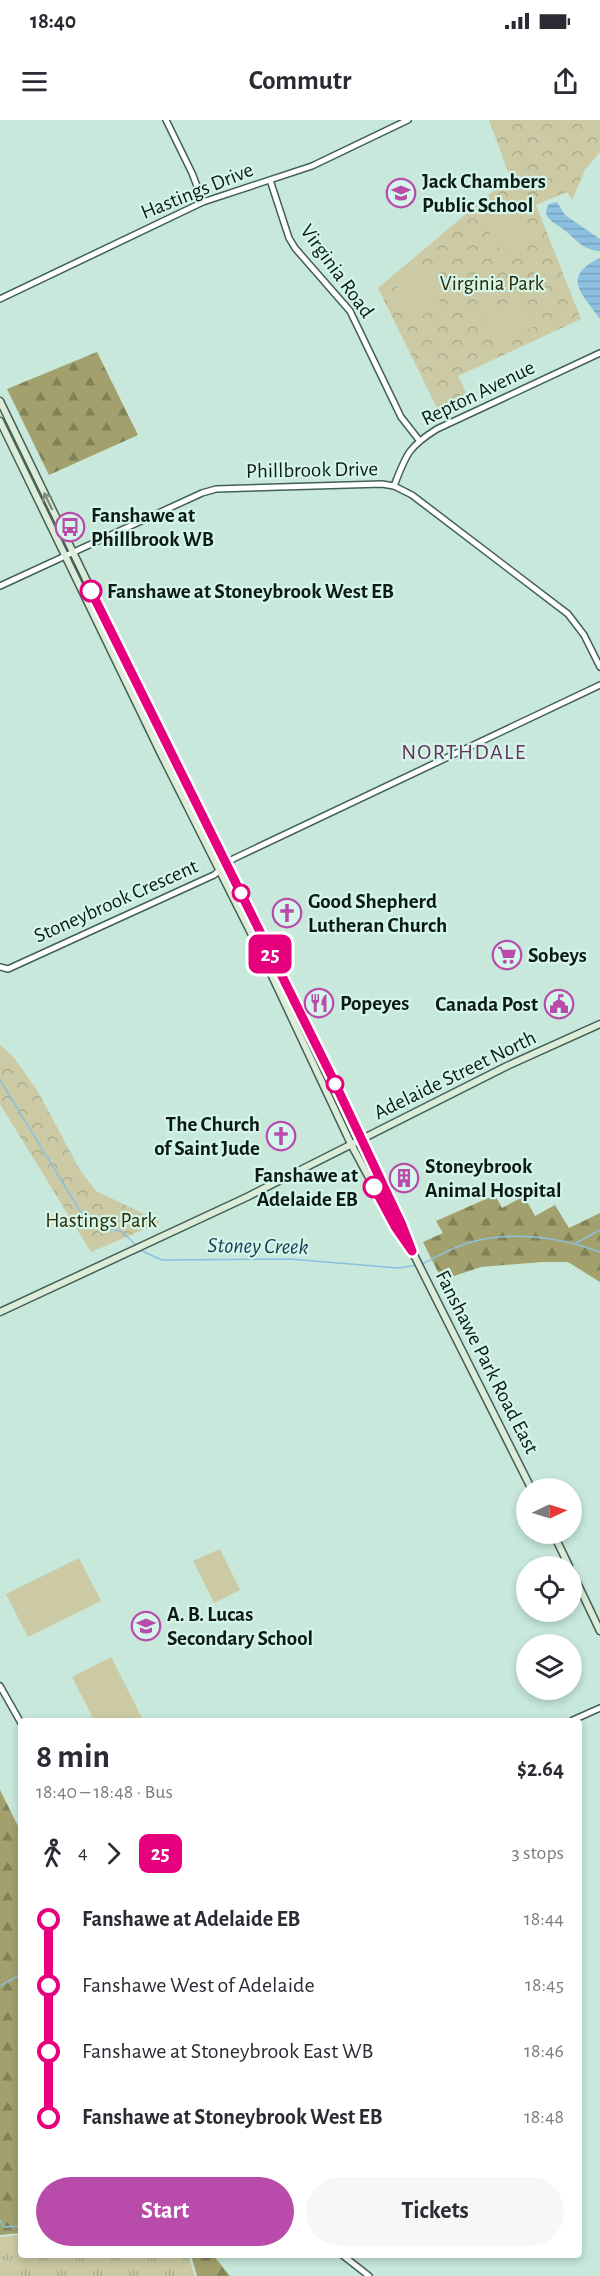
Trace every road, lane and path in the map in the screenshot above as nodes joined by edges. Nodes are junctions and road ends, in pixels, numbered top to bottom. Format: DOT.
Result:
graph roads {
  1 [pos="166,120"];
  2 [pos="408,120"];
  3 [pos="270,180"];
  4 [pos="202,202"];
  5 [pos="0,299"];
  6 [pos="600,353"];
  7 [pos="0,401"];
  8 [pos="0,420"];
  9 [pos="419,440"];
  10 [pos="394,486"];
  11 [pos="73,553"];
  12 [pos="65,557"];
  13 [pos="0,586"];
  14 [pos="600,667"];
  15 [pos="600,685"];
  16 [pos="226,863"];
  17 [pos="220,870"];
  18 [pos="0,967"];
  19 [pos="600,1024"];
  20 [pos="360,1139"];
  21 [pos="351,1144"];
  22 [pos="412,1251"];
  23 [pos="0,1312"];
  24 [pos="526,1478"];
  25 [pos="582,1593"];
  26 [pos="600,1631"];
  27 [pos="0,1686"];
  28 [pos="600,1708"];
  29 [pos="18,1718"];
  30 [pos="578,1718"];
  31 [pos="346,2258"];
  32 [pos="369,2276"];
  1 -- 4 [label="street"];
  2 -- 3 [label="street, Hastings Drive"];
  3 -- 4 [label="street, Hastings Drive"];
  3 -- 9 [label="street, Virginia Road"];
  4 -- 5 [label="street, Hastings Drive"];
  6 -- 9 [label="street, Repton Avenue"];
  11 -- 7 [label="main road, Fanshawe Park Road East, one-way"];
  8 -- 12 [label="main road, Fanshawe Park Road East"];
  9 -- 10 [label="street, Repton Avenue"];
  10 -- 11 [label="street, Phillbrook Drive"];
  10 -- 14 [label="street, Phillbrook Drive"];
  11 -- 12 [label="street, Phillbrook Drive"];
  11 -- 16 [label="main road, Fanshawe Park Road East"];
  12 -- 13 [label="street"];
  12 -- 17 [label="main road, Fanshawe Park Road East"];
  15 -- 16 [label="street, Stoneybrook Crescent"];
  16 -- 17 [label="street, Stoneybrook Crescent"];
  16 -- 20 [label="main road, Fanshawe Park Road East"];
  17 -- 18 [label="street, Stoneybrook Crescent"];
  17 -- 21 [label="main road, Fanshawe Park Road East"];
  19 -- 20 [label="main road, Adelaide Street North"];
  20 -- 21 [label="main road, Adelaide Street North"];
  20 -- 22 [label="main road, Fanshawe Park Road East"];
  21 -- 22 [label="main road, Fanshawe Park Road East"];
  21 -- 23 [label="main road, Adelaide Street North"];
  22 -- 24 [label="main road, Fanshawe Park Road East"];
  25 -- 26 [label="main road"];
  27 -- 29 [label="street"];
  28 -- 30 [label="street"];
  31 -- 32 [label="street"];
}
